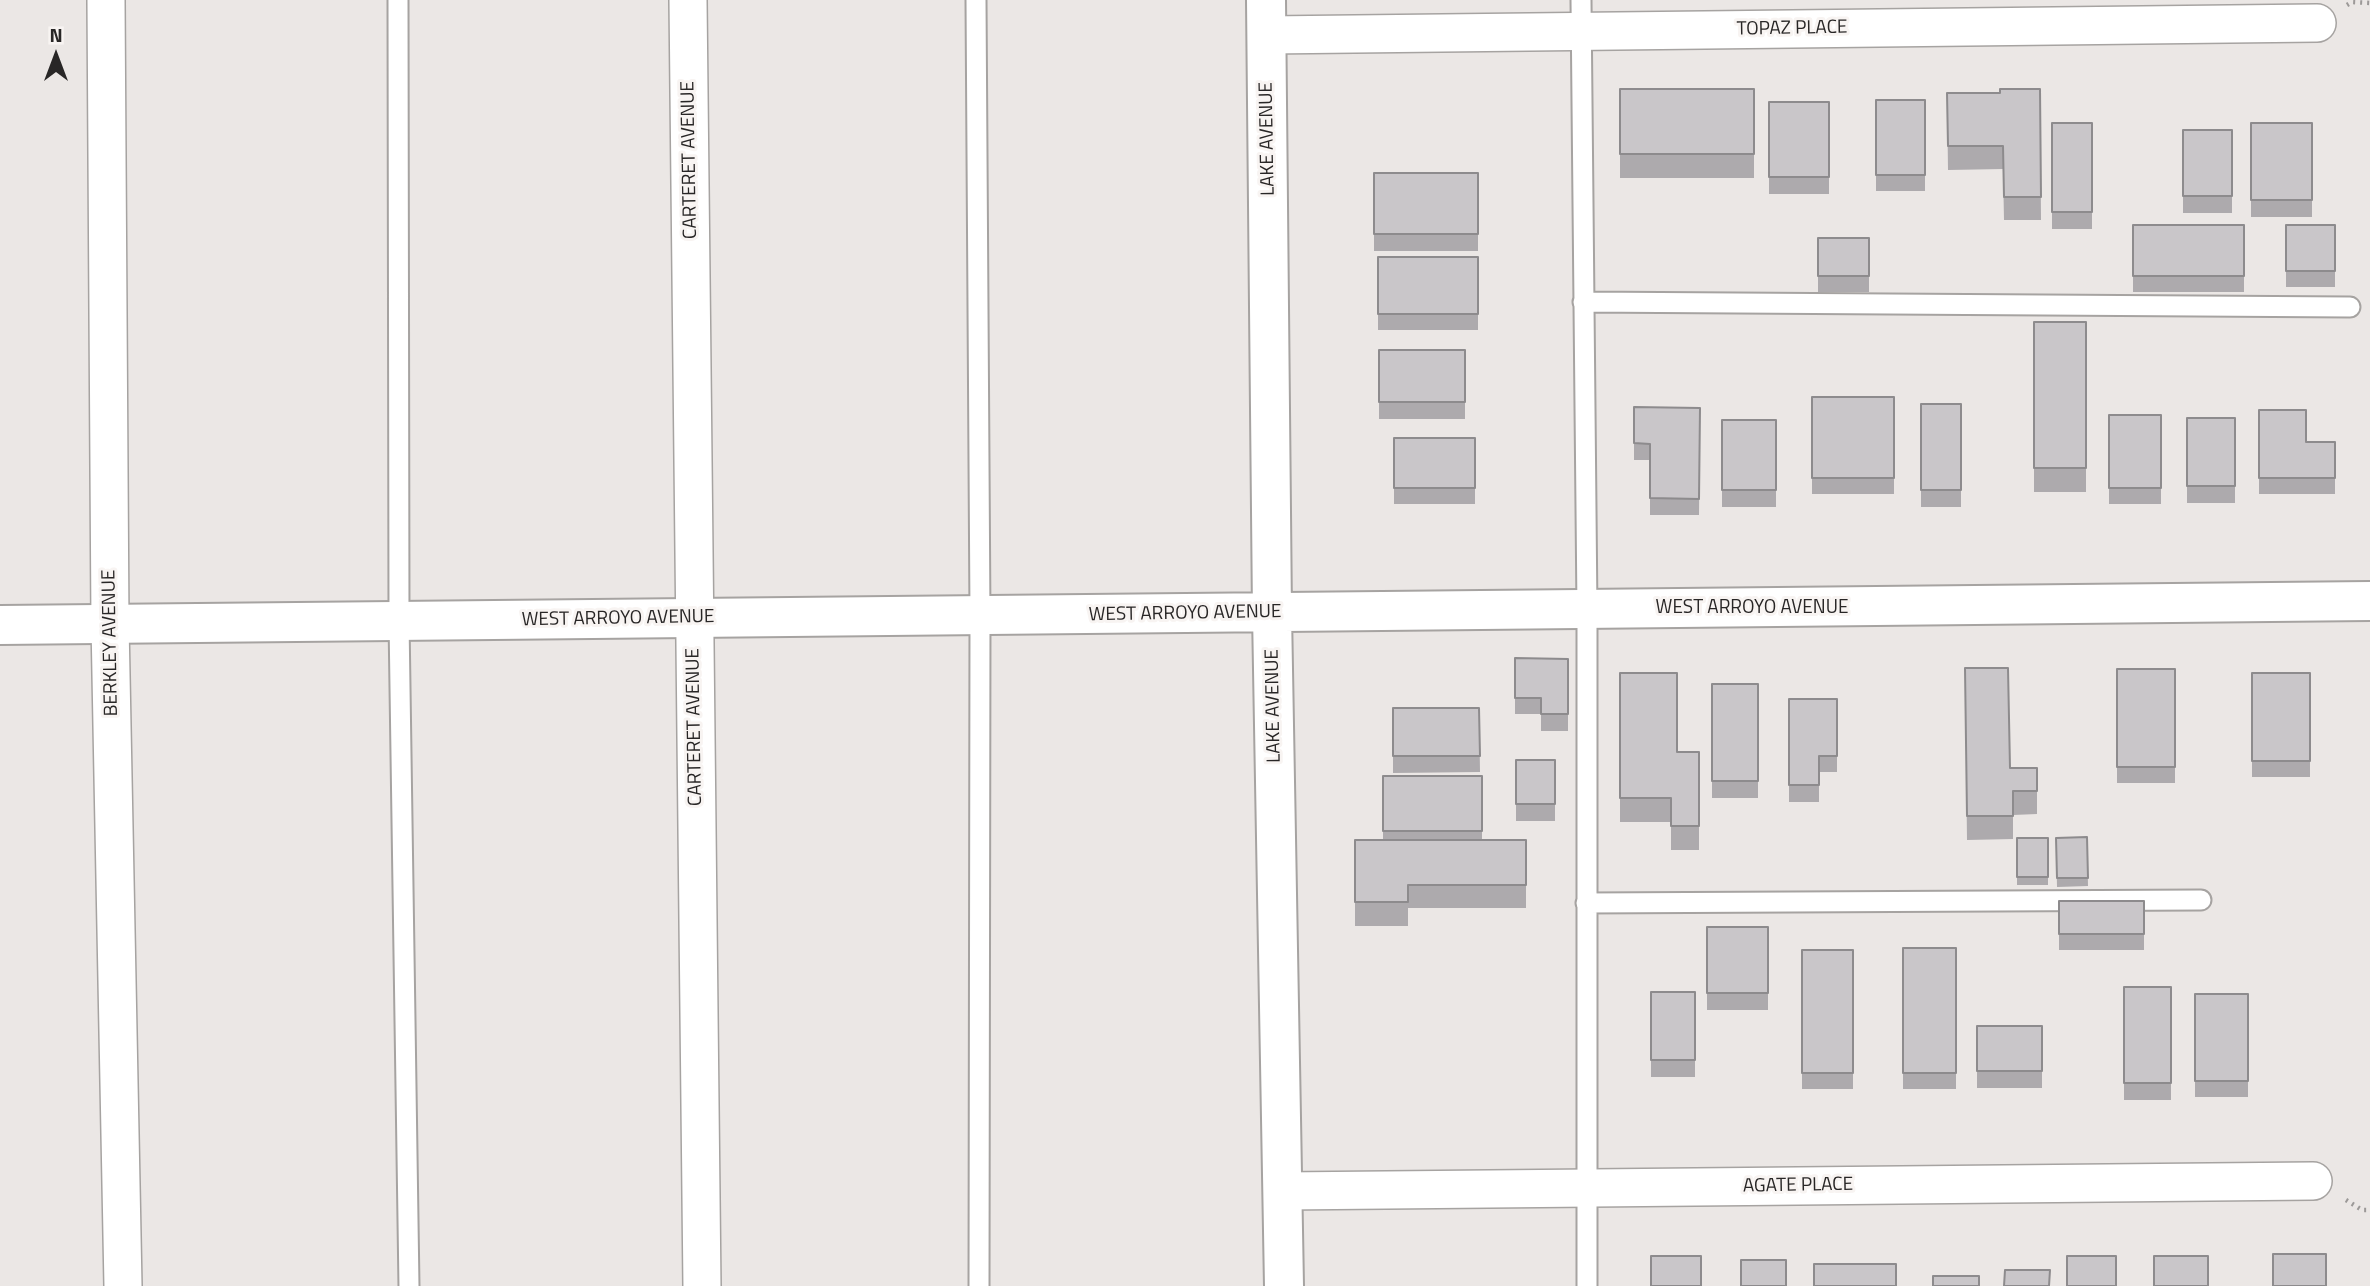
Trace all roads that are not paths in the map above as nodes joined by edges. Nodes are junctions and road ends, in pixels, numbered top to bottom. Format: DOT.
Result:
graph roads {
  1 [pos="106,0"];
  2 [pos="398,0"];
  3 [pos="688,0"];
  4 [pos="976,0"];
  5 [pos="1581,15"];
  6 [pos="1267,17"];
  7 [pos="2316,23"];
  8 [pos="1583,302"];
  9 [pos="2350,307"];
  10 [pos="2370,601"];
  11 [pos="1587,610"];
  12 [pos="1272,613"];
  13 [pos="980,615"];
  14 [pos="694,618"];
  15 [pos="399,621"];
  16 [pos="110,624"];
  17 [pos="0,625"];
  18 [pos="2201,900"];
  19 [pos="1586,903"];
  20 [pos="2312,1181"];
  21 [pos="1586,1188"];
  22 [pos="1283,1191"];
  23 [pos="123,1286"];
  24 [pos="409,1286"];
  25 [pos="702,1286"];
  26 [pos="979,1286"];
  27 [pos="1283,1286"];
  28 [pos="1587,1286"];
  1 -- 16 [label="street, BERKLEY AVENUE"];
  2 -- 15 [label="lane"];
  3 -- 14 [label="street, CARTERET AVENUE"];
  4 -- 13 [label="lane"];
  5 -- 6 [label="street, TOPAZ PLACE"];
  5 -- 7 [label="street, TOPAZ PLACE"];
  5 -- 8 [label="lane"];
  6 -- 12 [label="street, LAKE AVENUE"];
  8 -- 9 [label="lane"];
  8 -- 11 [label="lane"];
  10 -- 11 [label="street, WEST ARROYO AVENUE"];
  11 -- 12 [label="street, WEST ARROYO AVENUE"];
  11 -- 19 [label="lane"];
  12 -- 13 [label="street, WEST ARROYO AVENUE"];
  12 -- 22 [label="street, LAKE AVENUE"];
  13 -- 14 [label="street, WEST ARROYO AVENUE"];
  13 -- 26 [label="lane"];
  14 -- 15 [label="street, WEST ARROYO AVENUE"];
  14 -- 25 [label="street, CARTERET AVENUE"];
  15 -- 16 [label="street, WEST ARROYO AVENUE"];
  15 -- 24 [label="lane"];
  16 -- 17 [label="street, WEST ARROYO AVENUE"];
  16 -- 23 [label="street, BERKLEY AVENUE"];
  18 -- 19 [label="lane"];
  19 -- 21 [label="lane"];
  20 -- 21 [label="street, AGATE PLACE"];
  21 -- 22 [label="street, AGATE PLACE"];
  21 -- 28 [label="lane"];
  22 -- 27 [label="street, LAKE AVENUE"];
}
